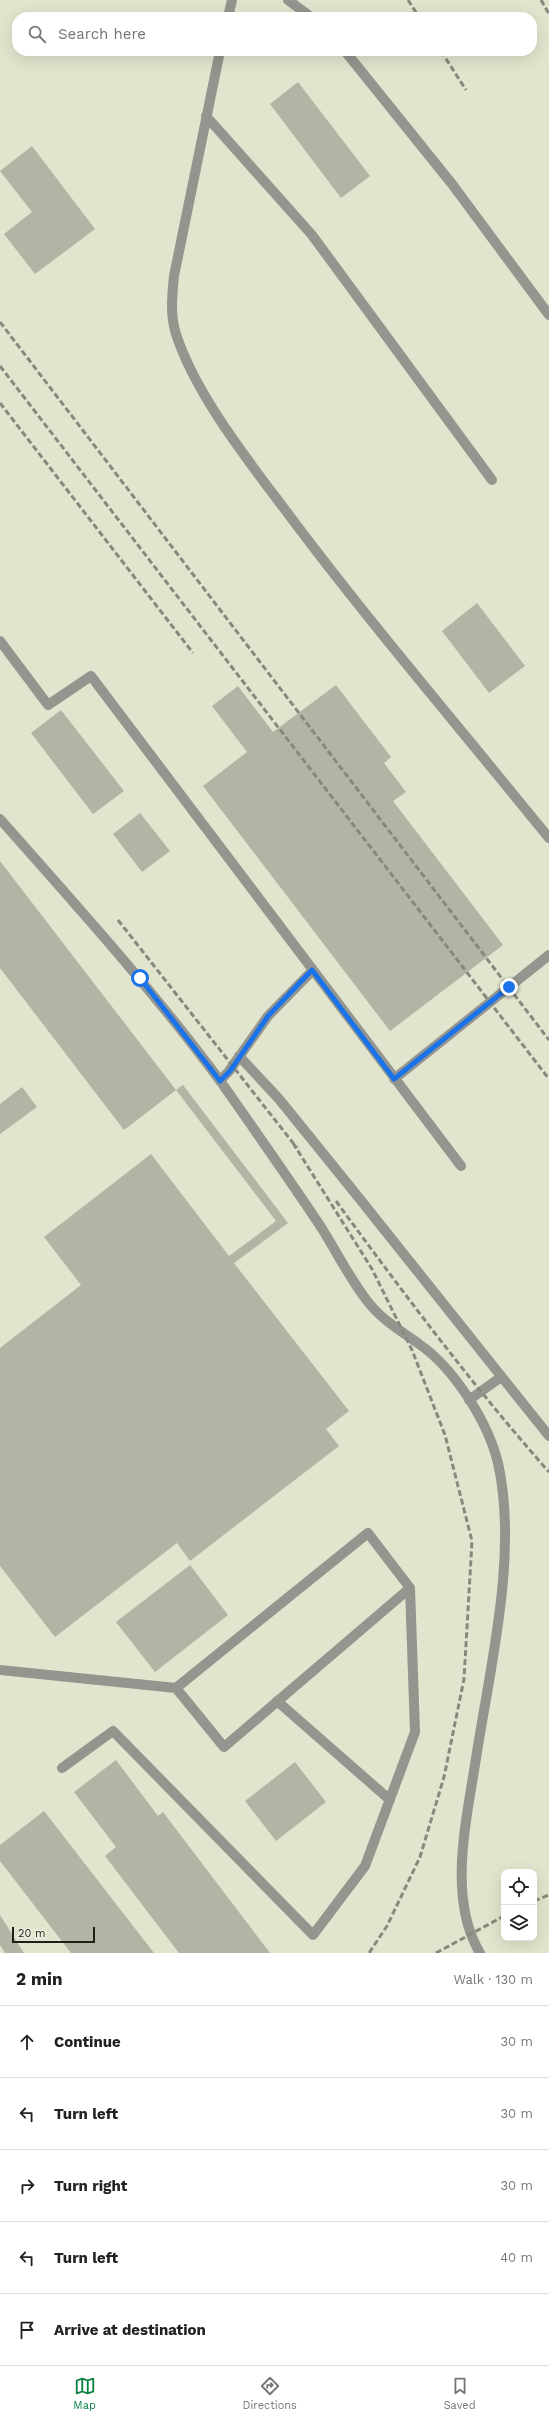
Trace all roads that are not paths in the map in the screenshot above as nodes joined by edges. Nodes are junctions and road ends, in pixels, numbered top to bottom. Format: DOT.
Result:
graph roads {
  1 [pos="232,0"];
  2 [pos="288,0"];
  3 [pos="229,12"];
  4 [pos="304,12"];
  5 [pos="219,56"];
  6 [pos="349,56"];
  7 [pos="206,116"];
  8 [pos="549,315"];
  9 [pos="492,480"];
  10 [pos="0,641"];
  11 [pos="0,818"];
  12 [pos="549,838"];
  13 [pos="549,955"];
  14 [pos="312,970"];
  15 [pos="239,1056"];
  16 [pos="394,1079"];
  17 [pos="220,1081"];
  18 [pos="461,1166"];
  19 [pos="501,1377"];
  20 [pos="469,1400"];
  21 [pos="549,1436"];
  22 [pos="410,1588"];
  23 [pos="0,1670"];
  24 [pos="176,1688"];
  25 [pos="277,1701"];
  26 [pos="62,1768"];
  27 [pos="390,1800"];
  28 [pos="480,1953"];
  1 -- 3 [label="lane"];
  2 -- 4 [label="lane"];
  5 -- 7 [label="lane"];
  6 -- 8 [label="lane"];
  7 -- 9 [label="lane"];
  7 -- 12 [label="lane"];
  10 -- 14 [label="lane"];
  11 -- 17 [label="lane"];
  13 -- 16 [label="lane"];
  14 -- 15 [label="lane"];
  14 -- 16 [label="lane"];
  15 -- 17 [label="lane"];
  15 -- 19 [label="lane"];
  16 -- 18 [label="lane"];
  17 -- 20 [label="lane"];
  19 -- 20 [label="lane"];
  19 -- 21 [label="lane"];
  20 -- 28 [label="lane"];
  22 -- 24 [label="lane"];
  22 -- 25 [label="lane"];
  22 -- 27 [label="lane"];
  23 -- 24 [label="lane"];
  24 -- 25 [label="lane"];
  25 -- 27 [label="lane"];
  26 -- 27 [label="lane"];
}
